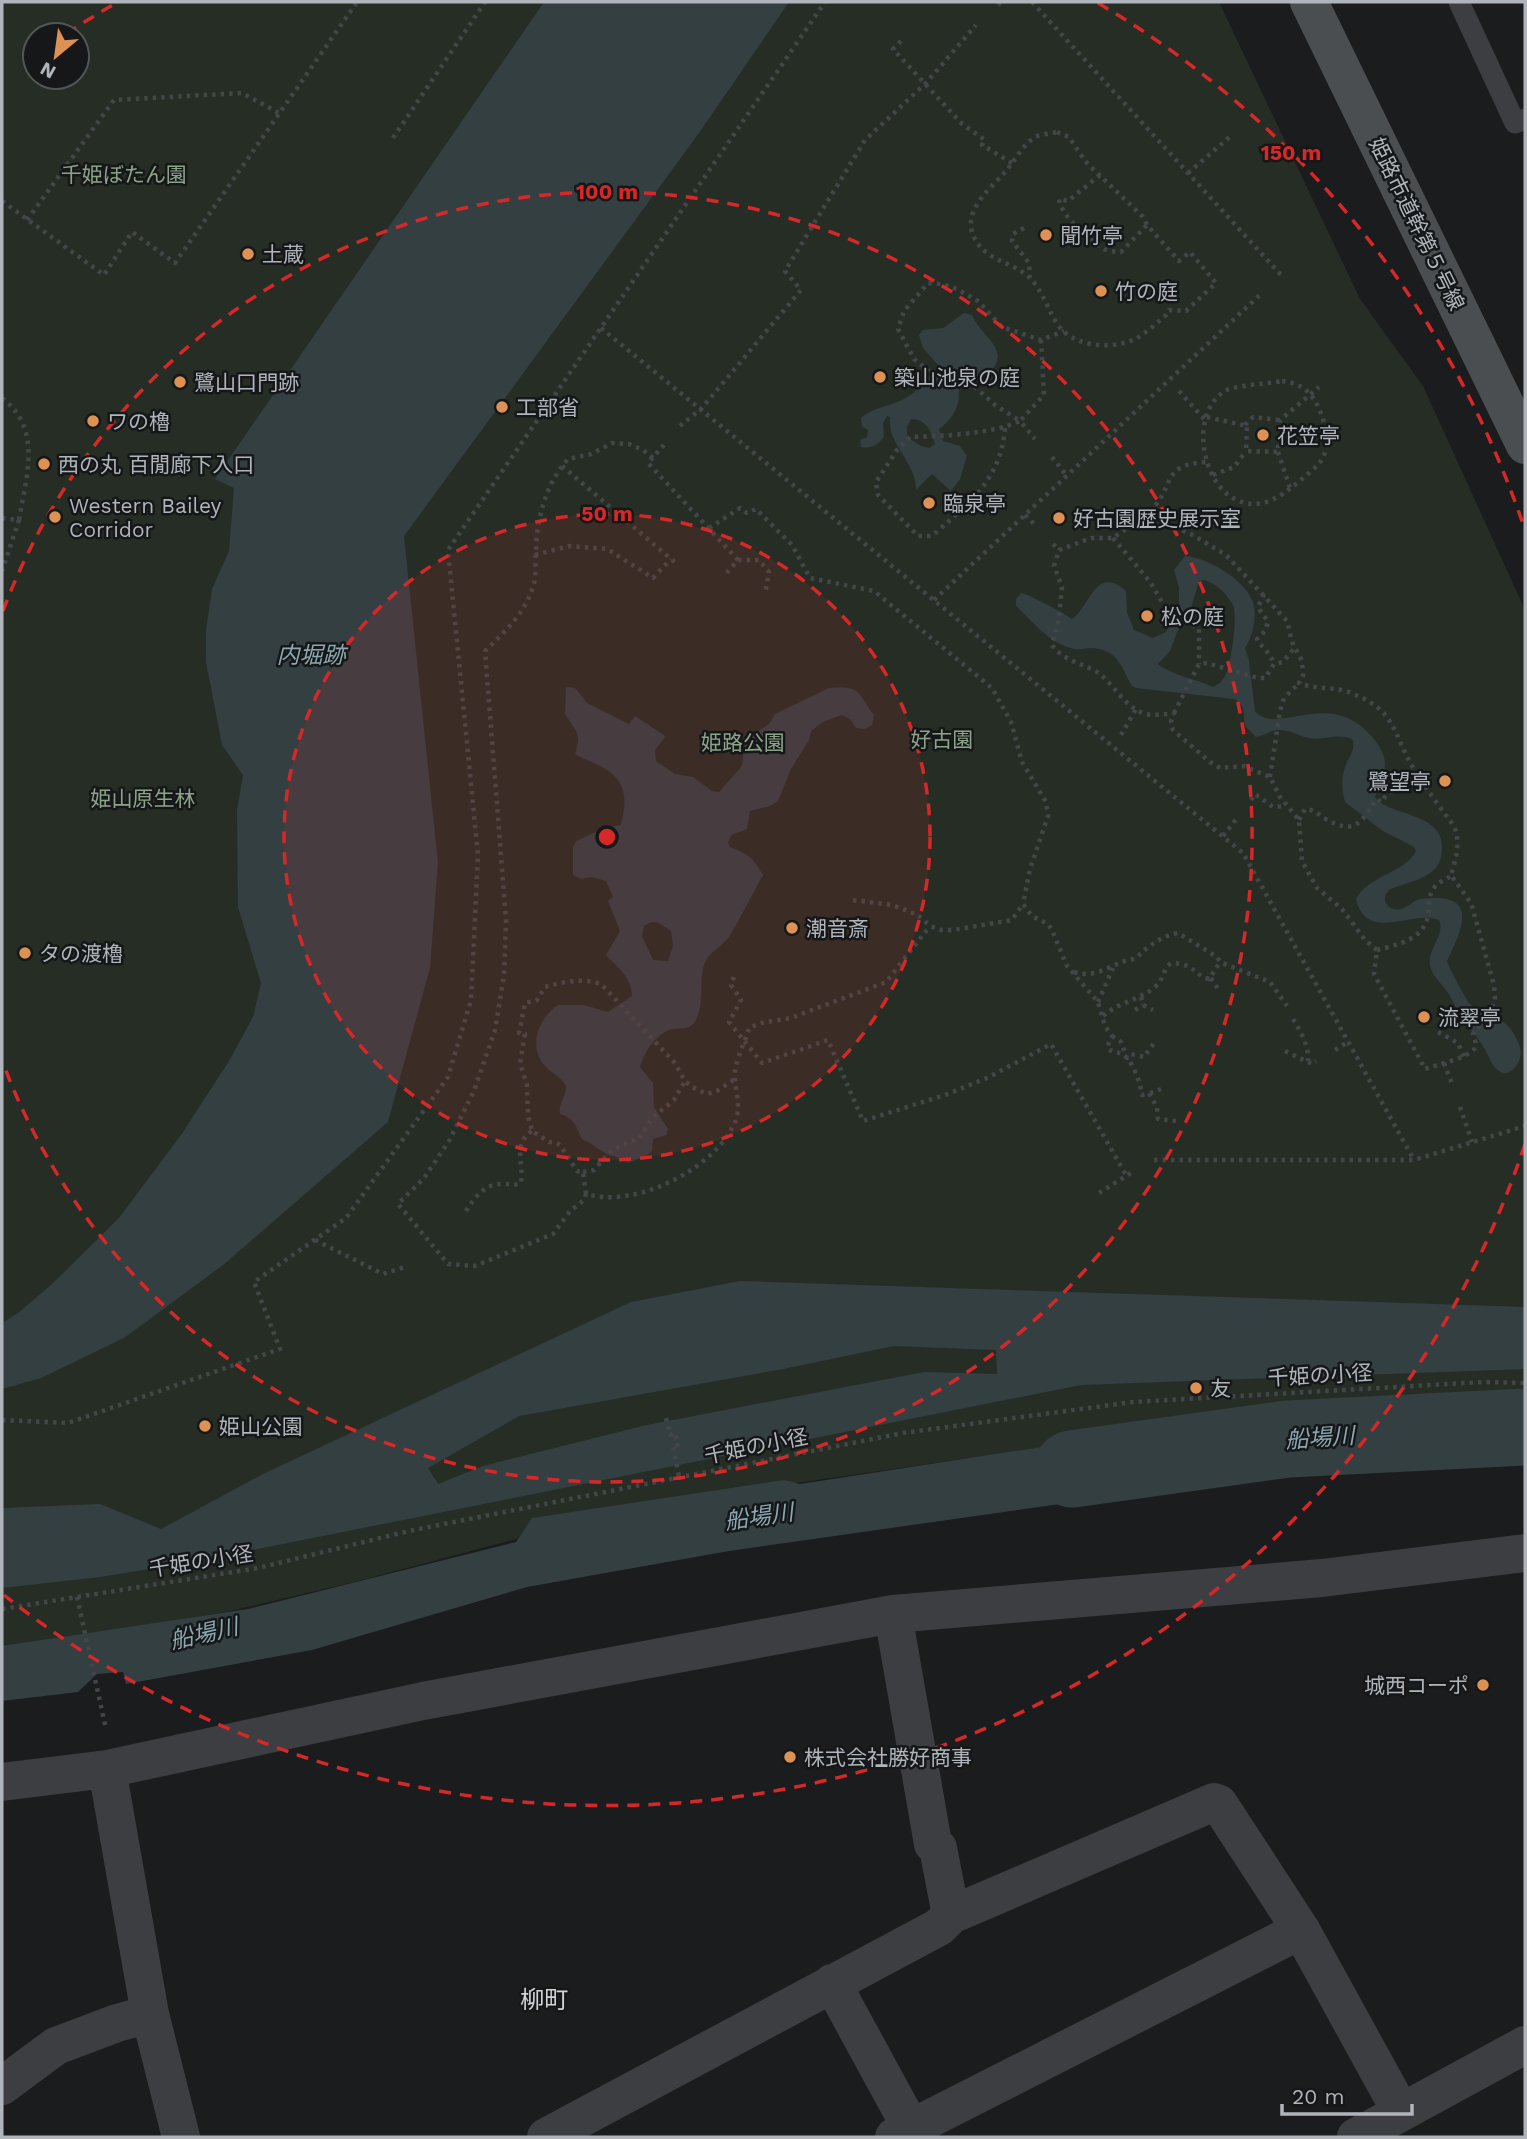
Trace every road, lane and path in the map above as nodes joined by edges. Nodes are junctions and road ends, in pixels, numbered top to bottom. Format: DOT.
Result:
graph roads {
  1 [pos="357,2"];
  2 [pos="485,2"];
  3 [pos="825,2"];
  4 [pos="1032,2"];
  5 [pos="1309,2"];
  6 [pos="1459,2"];
  7 [pos="976,25"];
  8 [pos="901,41"];
  9 [pos="926,83"];
  10 [pos="279,113"];
  11 [pos="1525,118"];
  12 [pos="1233,134"];
  13 [pos="393,138"];
  14 [pos="1012,163"];
  15 [pos="1188,173"];
  16 [pos="1100,175"];
  17 [pos="2,201"];
  18 [pos="27,220"];
  19 [pos="1147,225"];
  20 [pos="1024,228"];
  21 [pos="1281,275"];
  22 [pos="1030,278"];
  23 [pos="1262,293"];
  24 [pos="601,328"];
  25 [pos="1064,331"];
  26 [pos="1041,340"];
  27 [pos="1319,387"];
  28 [pos="1179,391"];
  29 [pos="1310,394"];
  30 [pos="2,398"];
  31 [pos="701,409"];
  32 [pos="1206,419"];
  33 [pos="1280,420"];
  34 [pos="1020,421"];
  35 [pos="1245,425"];
  36 [pos="680,426"];
  37 [pos="1005,428"];
  38 [pos="1035,439"];
  39 [pos="664,445"];
  40 [pos="1525,445"];
  41 [pos="1246,451"];
  42 [pos="1278,452"];
  43 [pos="1052,457"];
  44 [pos="653,458"];
  45 [pos="1206,462"];
  46 [pos="562,466"];
  47 [pos="1213,475"];
  48 [pos="1067,476"];
  49 [pos="1290,489"];
  50 [pos="1025,515"];
  51 [pos="2,518"];
  52 [pos="1142,518"];
  53 [pos="19,520"];
  54 [pos="1035,525"];
  55 [pos="709,528"];
  56 [pos="1113,538"];
  57 [pos="1053,544"];
  58 [pos="1059,550"];
  59 [pos="535,555"];
  60 [pos="671,559"];
  61 [pos="738,560"];
  62 [pos="677,564"];
  63 [pos="2,572"];
  64 [pos="724,576"];
  65 [pos="765,594"];
  66 [pos="1264,594"];
  67 [pos="934,600"];
  68 [pos="1296,646"];
  69 [pos="1199,664"];
  70 [pos="1274,664"];
  71 [pos="1299,683"];
  72 [pos="1136,709"];
  73 [pos="1174,713"];
  74 [pos="1121,735"];
  75 [pos="1270,777"];
  76 [pos="1423,781"];
  77 [pos="1251,800"];
  78 [pos="1287,806"];
  79 [pos="1237,818"];
  80 [pos="1299,820"];
  81 [pos="1223,836"];
  82 [pos="1451,875"];
  83 [pos="853,900"];
  84 [pos="1023,905"];
  85 [pos="930,926"];
  86 [pos="1377,950"];
  87 [pos="1220,962"];
  88 [pos="1113,968"];
  89 [pos="1073,972"];
  90 [pos="734,977"];
  91 [pos="1211,978"];
  92 [pos="1218,989"];
  93 [pos="1140,997"];
  94 [pos="1098,1002"];
  95 [pos="1143,1005"];
  96 [pos="1287,1006"];
  97 [pos="1135,1010"];
  98 [pos="1153,1010"];
  99 [pos="1103,1016"];
  100 [pos="1293,1019"];
  101 [pos="1438,1032"];
  102 [pos="1112,1036"];
  103 [pos="1348,1042"];
  104 [pos="1154,1043"];
  105 [pos="745,1044"];
  106 [pos="1335,1050"];
  107 [pos="1285,1051"];
  108 [pos="1464,1057"];
  109 [pos="1127,1058"];
  110 [pos="1317,1061"];
  111 [pos="1308,1062"];
  112 [pos="1444,1063"];
  113 [pos="734,1079"];
  114 [pos="685,1081"];
  115 [pos="1453,1086"];
  116 [pos="1161,1089"];
  117 [pos="1149,1093"];
  118 [pos="1460,1107"];
  119 [pos="1177,1121"];
  120 [pos="1525,1126"];
  121 [pos="532,1131"];
  122 [pos="1472,1142"];
  123 [pos="1154,1160"];
  124 [pos="1413,1160"];
  125 [pos="1133,1171"];
  126 [pos="583,1172"];
  127 [pos="1126,1175"];
  128 [pos="1099,1193"];
  129 [pos="586,1194"];
  130 [pos="466,1211"];
  131 [pos="315,1240"];
  132 [pos="405,1267"];
  133 [pos="1525,1382"];
  134 [pos="666,1418"];
  135 [pos="2,1420"];
  136 [pos="679,1477"];
  137 [pos="1525,1553"];
  138 [pos="77,1597"];
  139 [pos="2,1609"];
  140 [pos="893,1614"];
  141 [pos="96,1684"];
  142 [pos="107,1769"];
  143 [pos="2,1782"];
  144 [pos="951,1915"];
  145 [pos="1301,1930"];
  146 [pos="832,1983"];
  147 [pos="150,2014"];
  148 [pos="1525,2045"];
  149 [pos="2,2086"];
  150 [pos="1401,2112"];
  151 [pos="902,2133"];
  152 [pos="181,2137"];
  153 [pos="546,2137"];
  154 [pos="1356,2137"];
  1 -- 10 [label="path"];
  2 -- 13 [label="path"];
  3 -- 24 [label="path"];
  4 -- 15 [label="path"];
  5 -- 40 [label="street, 姫路市道幹第５号線"];
  6 -- 11 [label="lane"];
  7 -- 9 [label="path"];
  8 -- 9 [label="path"];
  9 -- 14 [label="path"];
  9 -- 31 [label="path"];
  10 -- 18 [label="path"];
  10 -- 18 [label="path"];
  12 -- 15 [label="path"];
  14 -- 16 [label="path"];
  14 -- 22 [label="path"];
  15 -- 21 [label="path"];
  16 -- 19 [label="path"];
  16 -- 19 [label="path"];
  17 -- 18 [label="path"];
  19 -- 25 [label="path"];
  20 -- 22 [label="path"];
  22 -- 25 [label="path"];
  23 -- 48 [label="path"];
  24 -- 31 [label="path"];
  24 -- 131 [label="path"];
  25 -- 26 [label="path"];
  26 -- 34 [label="path"];
  26 -- 34 [label="path"];
  27 -- 29 [label="path"];
  28 -- 32 [label="path"];
  29 -- 32 [label="path"];
  29 -- 33 [label="path"];
  29 -- 49 [label="path"];
  30 -- 53 [label="path"];
  31 -- 36 [label="path"];
  31 -- 67 [label="path"];
  32 -- 35 [label="path"];
  32 -- 45 [label="path"];
  33 -- 35 [label="path"];
  33 -- 42 [label="path"];
  34 -- 37 [label="path"];
  34 -- 38 [label="path"];
  35 -- 41 [label="path"];
  37 -- 37 [label="path"];
  39 -- 44 [label="path"];
  41 -- 42 [label="path"];
  41 -- 47 [label="path"];
  42 -- 49 [label="path"];
  43 -- 48 [label="path"];
  44 -- 46 [label="path"];
  44 -- 55 [label="path"];
  45 -- 47 [label="path"];
  45 -- 52 [label="path"];
  46 -- 59 [label="path"];
  46 -- 60 [label="path"];
  47 -- 49 [label="path"];
  48 -- 50 [label="path"];
  50 -- 54 [label="path"];
  50 -- 67 [label="path"];
  51 -- 53 [label="path"];
  52 -- 56 [label="path"];
  52 -- 66 [label="path"];
  53 -- 63 [label="path"];
  55 -- 61 [label="path"];
  55 -- 84 [label="path"];
  56 -- 58 [label="path"];
  56 -- 69 [label="path"];
  57 -- 58 [label="path"];
  58 -- 72 [label="path"];
  59 -- 60 [label="path"];
  59 -- 129 [label="path"];
  60 -- 62 [label="path"];
  61 -- 64 [label="path"];
  61 -- 65 [label="path"];
  66 -- 68 [label="path"];
  66 -- 70 [label="path"];
  67 -- 81 [label="path"];
  68 -- 70 [label="path"];
  68 -- 71 [label="path"];
  69 -- 70 [label="path"];
  69 -- 73 [label="path"];
  71 -- 75 [label="path"];
  71 -- 76 [label="path"];
  72 -- 73 [label="path"];
  72 -- 74 [label="path"];
  73 -- 75 [label="path"];
  75 -- 78 [label="path"];
  76 -- 80 [label="path"];
  76 -- 82 [label="path"];
  77 -- 78 [label="path"];
  78 -- 80 [label="path"];
  79 -- 81 [label="path"];
  80 -- 86 [label="path"];
  81 -- 103 [label="path"];
  82 -- 86 [label="path"];
  82 -- 108 [label="path"];
  83 -- 85 [label="path"];
  84 -- 85 [label="path"];
  84 -- 89 [label="path"];
  85 -- 105 [label="path"];
  86 -- 112 [label="path"];
  87 -- 88 [label="path"];
  87 -- 91 [label="path"];
  87 -- 96 [label="path"];
  88 -- 89 [label="path"];
  88 -- 94 [label="path"];
  89 -- 94 [label="path"];
  90 -- 105 [label="path"];
  91 -- 92 [label="path"];
  91 -- 93 [label="path"];
  93 -- 95 [label="path"];
  93 -- 99 [label="path"];
  94 -- 99 [label="path"];
  95 -- 97 [label="path"];
  95 -- 98 [label="path"];
  99 -- 102 [label="path"];
  100 -- 111 [label="path"];
  101 -- 108 [label="path"];
  102 -- 109 [label="path"];
  102 -- 109 [label="path"];
  103 -- 106 [label="path"];
  103 -- 124 [label="path"];
  104 -- 109 [label="path"];
  105 -- 113 [label="path"];
  105 -- 127 [label="path"];
  107 -- 111 [label="path"];
  108 -- 112 [label="path"];
  109 -- 117 [label="path"];
  110 -- 111 [label="path"];
  112 -- 115 [label="path"];
  113 -- 114 [label="path"];
  113 -- 129 [label="path"];
  114 -- 121 [label="path"];
  114 -- 126 [label="path"];
  116 -- 117 [label="path"];
  117 -- 119 [label="path"];
  118 -- 122 [label="path"];
  120 -- 122 [label="path"];
  121 -- 126 [label="path"];
  121 -- 130 [label="path"];
  122 -- 124 [label="path"];
  123 -- 124 [label="path"];
  125 -- 127 [label="path"];
  126 -- 129 [label="path"];
  127 -- 128 [label="path"];
  131 -- 132 [label="path"];
  131 -- 135 [label="path"];
  133 -- 136 [label="path, 千姫の小径"];
  134 -- 136 [label="path"];
  136 -- 138 [label="path, 千姫の小径"];
  137 -- 140 [label="street"];
  138 -- 139 [label="path, 千姫の小径"];
  138 -- 141 [label="path"];
  140 -- 142 [label="street"];
  140 -- 144 [label="street"];
  142 -- 143 [label="street"];
  142 -- 147 [label="street"];
  144 -- 145 [label="street"];
  144 -- 146 [label="street"];
  145 -- 150 [label="street"];
  145 -- 151 [label="street"];
  146 -- 151 [label="street"];
  146 -- 153 [label="street"];
  147 -- 149 [label="street"];
  147 -- 152 [label="street"];
  148 -- 150 [label="street"];
  150 -- 154 [label="street"];
}
